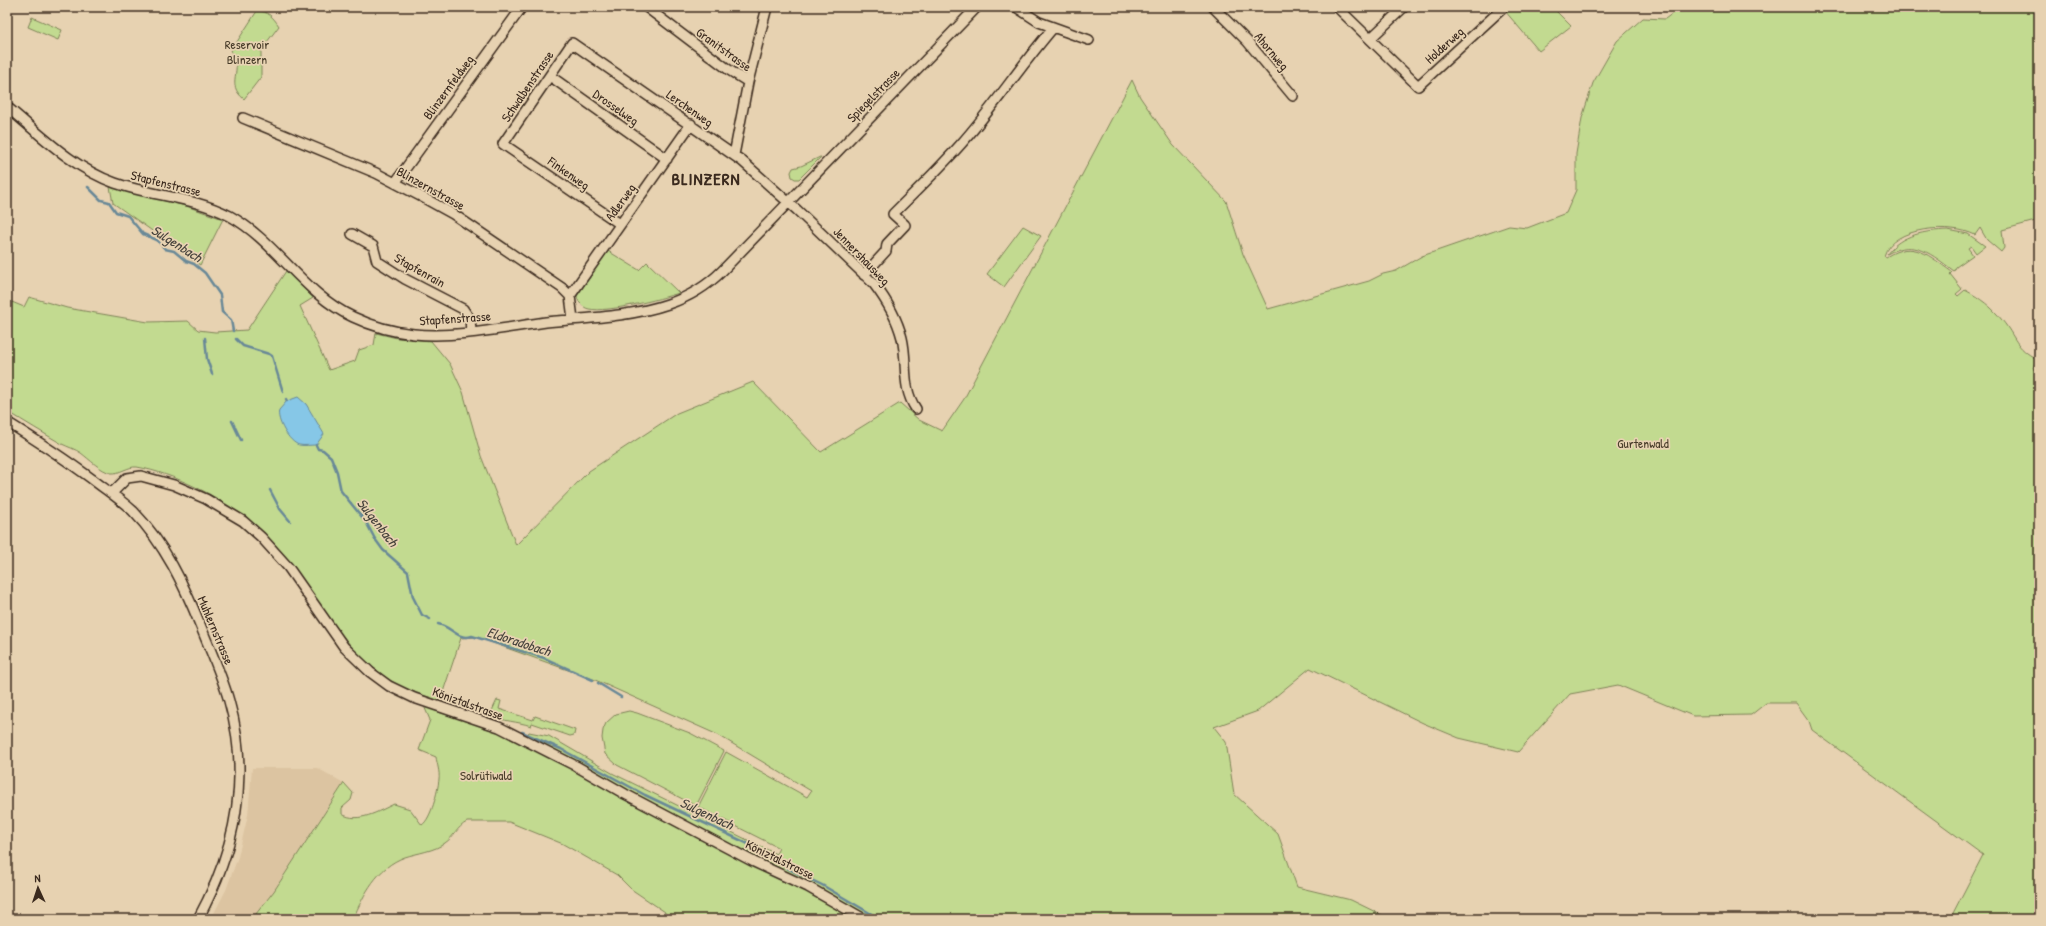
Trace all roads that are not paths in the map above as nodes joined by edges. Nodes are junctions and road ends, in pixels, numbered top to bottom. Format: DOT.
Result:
graph roads {
  1 [pos="522,7"];
  2 [pos="646,7"];
  3 [pos="767,7"];
  4 [pos="977,7"];
  5 [pos="1016,7"];
  6 [pos="1213,7"];
  7 [pos="1337,7"];
  8 [pos="1404,7"];
  9 [pos="1504,7"];
  10 [pos="1053,28"];
  11 [pos="1370,39"];
  12 [pos="1089,40"];
  13 [pos="572,43"];
  14 [pos="550,76"];
  15 [pos="748,82"];
  16 [pos="1294,96"];
  17 [pos="7,107"];
  18 [pos="243,118"];
  19 [pos="691,124"];
  20 [pos="503,144"];
  21 [pos="734,154"];
  22 [pos="667,159"];
  23 [pos="395,183"];
  24 [pos="788,201"];
  25 [pos="620,224"];
  26 [pos="352,234"];
  27 [pos="864,275"];
  28 [pos="570,296"];
  29 [pos="573,319"];
  30 [pos="471,331"];
  31 [pos="916,409"];
  32 [pos="7,422"];
  33 [pos="112,493"];
  34 [pos="198,919"];
  35 [pos="864,919"];
  1 -- 23 [label="street, Blinzernfeldweg"];
  2 -- 15 [label="street, Granitstrasse"];
  3 -- 15 [label="street, Granitstrasse"];
  4 -- 24 [label="street, Spiegelstrasse"];
  5 -- 10 [label="street"];
  6 -- 16 [label="street, Ahornweg"];
  7 -- 11 [label="street"];
  8 -- 11 [label="street"];
  9 -- 11 [label="street, Holderweg"];
  10 -- 12 [label="street"];
  10 -- 27 [label="street"];
  13 -- 14 [label="street, Schwalbenstrasse"];
  13 -- 19 [label="street, Lerchenweg"];
  14 -- 20 [label="street, Schwalbenstrasse"];
  14 -- 22 [label="street, Drosselweg"];
  15 -- 21 [label="street, Granitstrasse"];
  17 -- 30 [label="street, Stapfenstrasse"];
  18 -- 23 [label="street, Blinzernstrasse"];
  19 -- 21 [label="street, Lerchenweg"];
  19 -- 22 [label="street, Adlerweg"];
  20 -- 25 [label="street, Finkenweg"];
  21 -- 24 [label="street, Lerchenweg"];
  22 -- 25 [label="street, Adlerweg"];
  23 -- 28 [label="street, Blinzernstrasse"];
  24 -- 27 [label="street, Jennershausweg"];
  24 -- 29 [label="street, Stapfenstrasse"];
  25 -- 28 [label="street, Adlerweg"];
  26 -- 30 [label="street, Stapfenrain"];
  27 -- 31 [label="street, Jennershausweg"];
  28 -- 29 [label="street"];
  29 -- 30 [label="street, Stapfenstrasse"];
  32 -- 33 [label="street, Muhlernstrasse"];
  33 -- 34 [label="street, Muhlernstrasse"];
  33 -- 35 [label="street, Köniztalstrasse"];
}
